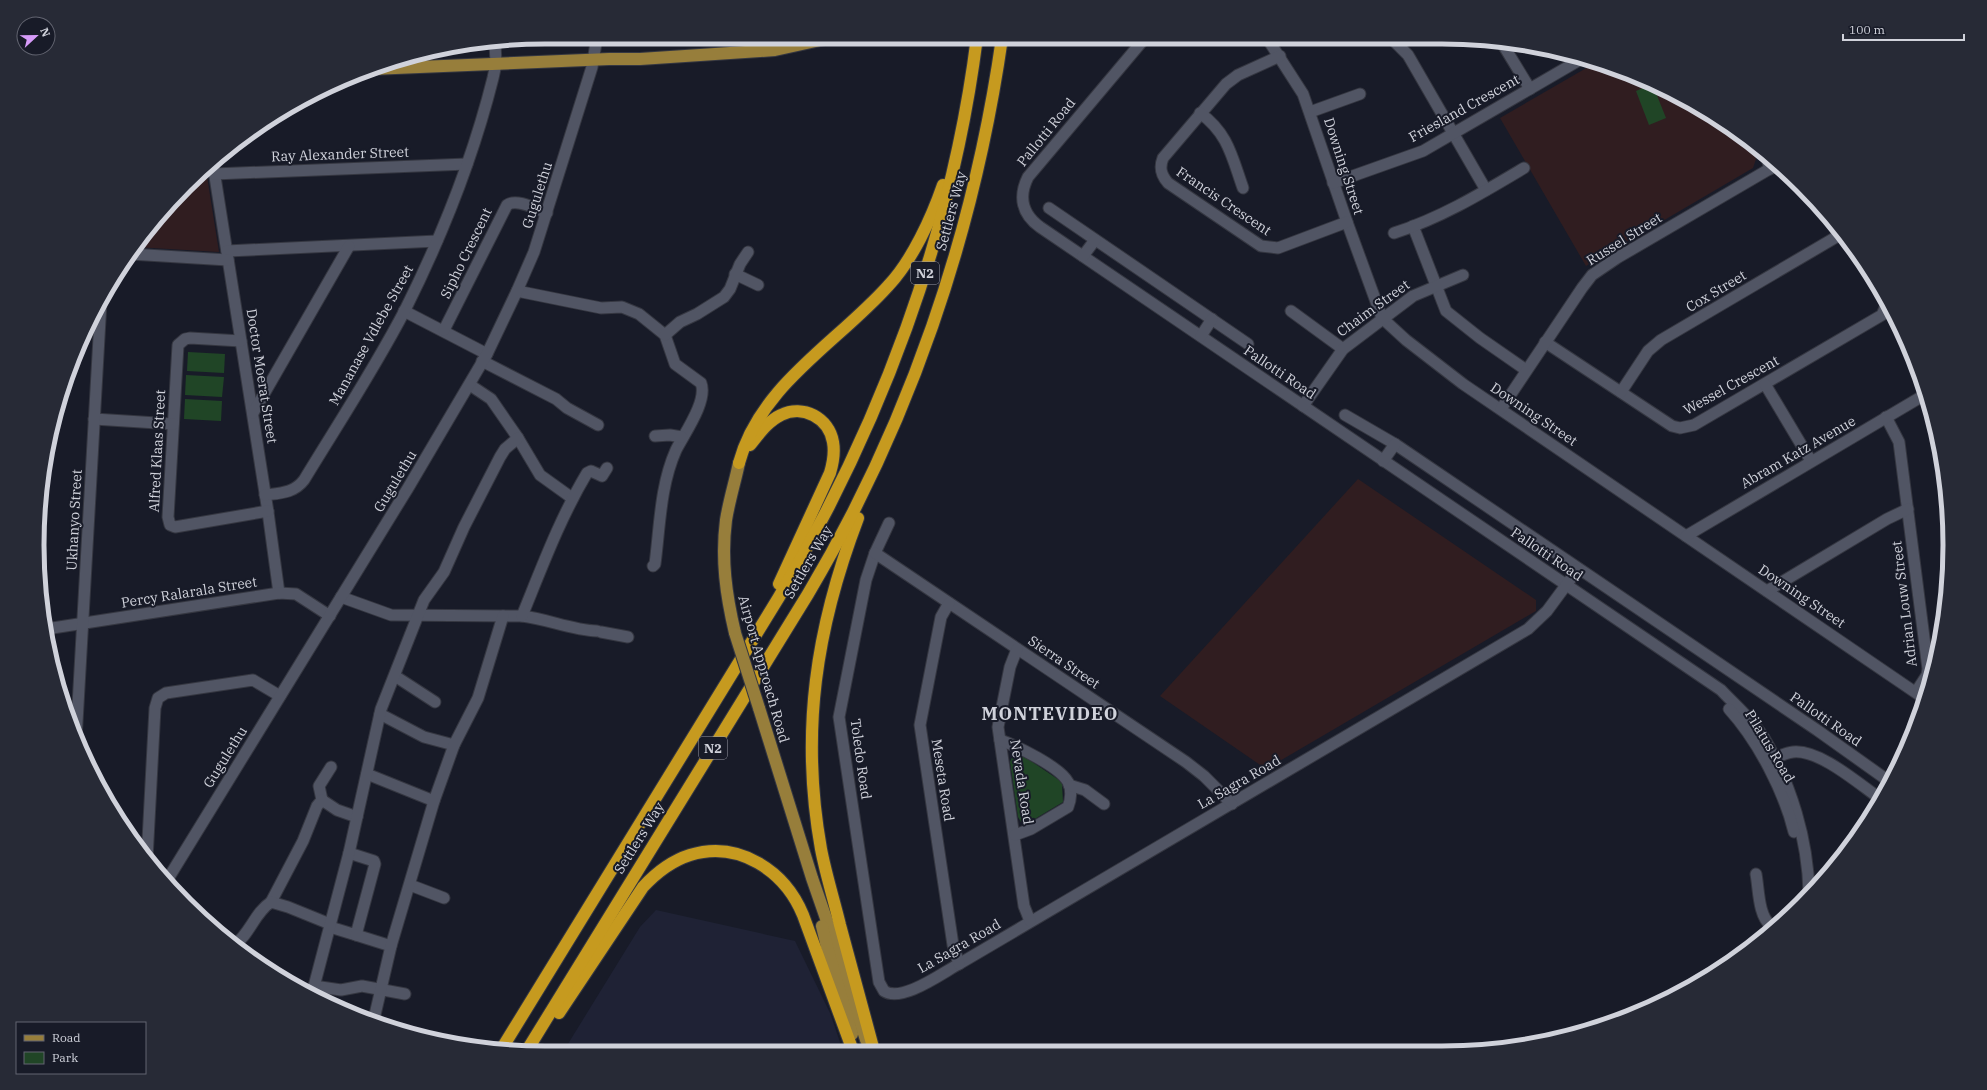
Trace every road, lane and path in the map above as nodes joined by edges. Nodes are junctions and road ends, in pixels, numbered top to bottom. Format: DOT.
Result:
graph roads {
  1 [pos="596,44"];
  2 [pos="797,44"];
  3 [pos="972,44"];
  4 [pos="976,44"];
  5 [pos="1001,44"];
  6 [pos="1140,44"];
  7 [pos="1271,44"];
  8 [pos="1397,44"];
  9 [pos="495,47"];
  10 [pos="1505,48"];
  11 [pos="1280,56"];
  12 [pos="1576,62"];
  13 [pos="593,63"];
  14 [pos="496,64"];
  15 [pos="393,68"];
  16 [pos="1530,89"];
  17 [pos="1360,94"];
  18 [pos="1310,112"];
  19 [pos="1200,113"];
  20 [pos="1454,134"];
  21 [pos="467,164"];
  22 [pos="1524,168"];
  23 [pos="1771,168"];
  24 [pos="213,169"];
  25 [pos="1333,183"];
  26 [pos="1243,188"];
  27 [pos="1486,190"];
  28 [pos="1049,208"];
  29 [pos="547,213"];
  30 [pos="1347,222"];
  31 [pos="1414,226"];
  32 [pos="1394,232"];
  33 [pos="1836,237"];
  34 [pos="1095,240"];
  35 [pos="437,242"];
  36 [pos="349,246"];
  37 [pos="748,252"];
  38 [pos="138,254"];
  39 [pos="228,255"];
  40 [pos="1083,256"];
  41 [pos="735,274"];
  42 [pos="1463,275"];
  43 [pos="758,285"];
  44 [pos="1436,286"];
  45 [pos="517,291"];
  46 [pos="1884,310"];
  47 [pos="404,311"];
  48 [pos="1291,311"];
  49 [pos="101,313"];
  50 [pos="1382,318"];
  51 [pos="1212,319"];
  52 [pos="444,330"];
  53 [pos="665,335"];
  54 [pos="1201,336"];
  55 [pos="241,341"];
  56 [pos="1545,342"];
  57 [pos="1248,344"];
  58 [pos="1343,349"];
  59 [pos="484,358"];
  60 [pos="1526,370"];
  61 [pos="1765,384"];
  62 [pos="470,385"];
  63 [pos="1620,392"];
  64 [pos="1920,397"];
  65 [pos="1303,406"];
  66 [pos="1501,409"];
  67 [pos="253,413"];
  68 [pos="1345,414"];
  69 [pos="1886,417"];
  70 [pos="94,419"];
  71 [pos="173,424"];
  72 [pos="598,425"];
  73 [pos="655,436"];
  74 [pos="682,437"];
  75 [pos="518,438"];
  76 [pos="888,438"];
  77 [pos="1394,444"];
  78 [pos="1383,461"];
  79 [pos="1811,462"];
  80 [pos="739,463"];
  81 [pos="607,468"];
  82 [pos="265,495"];
  83 [pos="572,498"];
  84 [pos="1908,509"];
  85 [pos="268,511"];
  86 [pos="889,523"];
  87 [pos="1686,536"];
  88 [pos="875,553"];
  89 [pos="653,566"];
  90 [pos="1578,569"];
  91 [pos="1566,586"];
  92 [pos="1767,591"];
  93 [pos="279,593"];
  94 [pos="341,597"];
  95 [pos="949,603"];
  96 [pos="330,616"];
  97 [pos="417,616"];
  98 [pos="503,616"];
  99 [pos="522,616"];
  100 [pos="82,624"];
  101 [pos="51,628"];
  102 [pos="628,637"];
  103 [pos="752,640"];
  104 [pos="1017,649"];
  105 [pos="1928,667"];
  106 [pos="395,676"];
  107 [pos="1700,678"];
  108 [pos="1925,678"];
  109 [pos="1916,692"];
  110 [pos="1920,695"];
  111 [pos="280,696"];
  112 [pos="435,702"];
  113 [pos="380,714"];
  114 [pos="77,723"];
  115 [pos="1000,740"];
  116 [pos="454,745"];
  117 [pos="1769,760"];
  118 [pos="331,767"];
  119 [pos="1871,769"];
  120 [pos="367,774"];
  121 [pos="1885,779"];
  122 [pos="1069,785"];
  123 [pos="1861,786"];
  124 [pos="1876,796"];
  125 [pos="322,800"];
  126 [pos="434,801"];
  127 [pos="1104,804"];
  128 [pos="1232,804"];
  129 [pos="357,817"];
  130 [pos="1015,835"];
  131 [pos="148,849"];
  132 [pos="349,854"];
  133 [pos="1756,874"];
  134 [pos="169,876"];
  135 [pos="812,878"];
  136 [pos="410,885"];
  137 [pos="1808,886"];
  138 [pos="1803,892"];
  139 [pos="444,898"];
  140 [pos="271,902"];
  141 [pos="1030,921"];
  142 [pos="1769,924"];
  143 [pos="330,926"];
  144 [pos="356,935"];
  145 [pos="239,941"];
  146 [pos="391,946"];
  147 [pos="959,964"];
  148 [pos="313,989"];
  149 [pos="381,989"];
  150 [pos="315,990"];
  151 [pos="405,994"];
  152 [pos="894,994"];
  153 [pos="375,1016"];
  154 [pos="504,1044"];
  155 [pos="530,1046"];
  156 [pos="537,1046"];
  157 [pos="851,1046"];
  158 [pos="856,1046"];
  159 [pos="868,1046"];
  160 [pos="873,1046"];
  1 -- 13 [label="street, Gugulethu"];
  2 -- 13 [label="main road"];
  3 -- 80 [label="highway"];
  4 -- 103 [label="highway, Settlers Way / N2"];
  5 -- 76 [label="highway, Settlers Way / N2"];
  6 -- 40 [label="street, Pallotti Road"];
  7 -- 11 [label="street, Downing Street"];
  8 -- 20 [label="street"];
  9 -- 14 [label="street, Mananase Vdlebe Street"];
  10 -- 16 [label="street"];
  11 -- 18 [label="street, Downing Street"];
  11 -- 19 [label="street, Francis Crescent"];
  12 -- 16 [label="street, Friesland Crescent"];
  13 -- 14 [label="main road"];
  13 -- 29 [label="street, Gugulethu"];
  14 -- 15 [label="main road"];
  14 -- 21 [label="street, Mananase Vdlebe Street"];
  16 -- 20 [label="street, Friesland Crescent"];
  17 -- 18 [label="street"];
  18 -- 25 [label="street, Downing Street"];
  19 -- 26 [label="street"];
  19 -- 30 [label="street, Francis Crescent"];
  20 -- 25 [label="street, Friesland Crescent"];
  20 -- 27 [label="street"];
  21 -- 24 [label="street, Ray Alexander Street"];
  21 -- 35 [label="street, Mananase Vdlebe Street"];
  22 -- 27 [label="street"];
  23 -- 56 [label="street, Russel Street"];
  24 -- 39 [label="street, Doctor Moerat Street"];
  25 -- 30 [label="street, Downing Street"];
  27 -- 31 [label="street"];
  28 -- 34 [label="street, Pallotti Road"];
  29 -- 45 [label="street, Gugulethu"];
  29 -- 52 [label="street, Sipho Crescent"];
  30 -- 50 [label="street, Downing Street"];
  31 -- 32 [label="street"];
  31 -- 44 [label="street"];
  33 -- 63 [label="street, Cox Street"];
  34 -- 40 [label="street"];
  34 -- 51 [label="street, Pallotti Road"];
  35 -- 36 [label="street"];
  35 -- 47 [label="street, Mananase Vdlebe Street"];
  36 -- 39 [label="street"];
  36 -- 67 [label="street"];
  37 -- 41 [label="street"];
  38 -- 39 [label="street"];
  39 -- 55 [label="street, Doctor Moerat Street"];
  40 -- 54 [label="street, Pallotti Road"];
  41 -- 43 [label="street"];
  41 -- 53 [label="street"];
  42 -- 44 [label="street, Chaim Street"];
  44 -- 50 [label="street, Chaim Street"];
  44 -- 60 [label="street"];
  45 -- 53 [label="street"];
  45 -- 59 [label="street, Gugulethu"];
  46 -- 61 [label="street, Wessel Crescent"];
  47 -- 52 [label="street"];
  47 -- 82 [label="street, Mananase Vdlebe Street"];
  48 -- 58 [label="street"];
  49 -- 70 [label="street, Ukhanyo Street"];
  50 -- 58 [label="street, Chaim Street"];
  50 -- 66 [label="street, Downing Street"];
  51 -- 54 [label="street"];
  51 -- 57 [label="street, Pallotti Road"];
  52 -- 59 [label="street"];
  53 -- 74 [label="street"];
  54 -- 65 [label="street, Pallotti Road"];
  55 -- 67 [label="street, Doctor Moerat Street"];
  55 -- 71 [label="street, Alfred Klaas Street"];
  56 -- 60 [label="street, Russel Street"];
  56 -- 63 [label="street, Wessel Crescent"];
  58 -- 65 [label="street, Chaim Street"];
  59 -- 62 [label="street, Gugulethu"];
  59 -- 72 [label="street"];
  60 -- 66 [label="street, Russel Street"];
  61 -- 63 [label="street, Wessel Crescent"];
  61 -- 79 [label="street"];
  62 -- 75 [label="street"];
  62 -- 94 [label="street, Gugulethu"];
  64 -- 69 [label="street, Abram Katz Avenue"];
  65 -- 78 [label="street, Pallotti Road"];
  66 -- 87 [label="street, Downing Street"];
  67 -- 82 [label="street, Doctor Moerat Street"];
  68 -- 77 [label="street, Pallotti Road"];
  69 -- 79 [label="street, Abram Katz Avenue"];
  69 -- 84 [label="street, Adrian Louw Street"];
  70 -- 71 [label="street"];
  70 -- 100 [label="street, Ukhanyo Street"];
  71 -- 85 [label="street, Alfred Klaas Street"];
  73 -- 74 [label="street"];
  74 -- 89 [label="street"];
  75 -- 83 [label="street"];
  75 -- 97 [label="street"];
  76 -- 155 [label="highway, Settlers Way / N2"];
  76 -- 160 [label="highway"];
  77 -- 78 [label="street"];
  77 -- 90 [label="street, Pallotti Road"];
  78 -- 91 [label="street, Pallotti Road"];
  79 -- 87 [label="street, Abram Katz Avenue"];
  80 -- 103 [label="highway"];
  80 -- 135 [label="main road, Airport Approach Road, bridge"];
  81 -- 83 [label="street"];
  82 -- 85 [label="street, Doctor Moerat Street"];
  83 -- 99 [label="street"];
  84 -- 92 [label="street"];
  84 -- 105 [label="street, Adrian Louw Street"];
  85 -- 93 [label="street, Doctor Moerat Street"];
  86 -- 88 [label="street, Toledo Road"];
  87 -- 92 [label="street, Downing Street"];
  88 -- 95 [label="street, Sierra Street"];
  88 -- 152 [label="street, Toledo Road"];
  90 -- 91 [label="street, La Sagra Road"];
  90 -- 119 [label="street, Pallotti Road"];
  91 -- 107 [label="street, Pallotti Road"];
  91 -- 128 [label="street, La Sagra Road"];
  92 -- 109 [label="street, Downing Street"];
  93 -- 96 [label="street, Percy Ralarala Street"];
  93 -- 100 [label="street, Percy Ralarala Street"];
  94 -- 96 [label="street, Gugulethu"];
  94 -- 97 [label="street"];
  95 -- 104 [label="street, Sierra Street"];
  95 -- 147 [label="street, Meseta Road"];
  96 -- 111 [label="street, Gugulethu"];
  97 -- 98 [label="street"];
  97 -- 106 [label="street"];
  98 -- 99 [label="street"];
  98 -- 116 [label="street"];
  99 -- 102 [label="street"];
  100 -- 101 [label="street, Percy Ralarala Street"];
  100 -- 114 [label="street, Ukhanyo Street"];
  103 -- 154 [label="highway, Settlers Way / N2"];
  104 -- 115 [label="street, Nevada Road"];
  104 -- 128 [label="street, Sierra Street"];
  106 -- 112 [label="street"];
  106 -- 113 [label="street"];
  107 -- 117 [label="street, Pilatus Road"];
  108 -- 109 [label="street, Adrian Louw Street"];
  109 -- 110 [label="street, Downing Street"];
  111 -- 131 [label="street"];
  111 -- 134 [label="street, Gugulethu"];
  113 -- 116 [label="street"];
  113 -- 120 [label="street"];
  115 -- 122 [label="street"];
  115 -- 130 [label="street, Nevada Road"];
  116 -- 126 [label="street"];
  117 -- 123 [label="street"];
  117 -- 137 [label="street, Pilatus Road"];
  117 -- 138 [label="street, Pilatus Road"];
  118 -- 125 [label="street"];
  119 -- 121 [label="street, Pallotti Road"];
  119 -- 123 [label="street"];
  120 -- 126 [label="street"];
  120 -- 129 [label="street"];
  122 -- 127 [label="street"];
  122 -- 130 [label="street"];
  123 -- 124 [label="street"];
  125 -- 129 [label="street"];
  125 -- 140 [label="street"];
  126 -- 136 [label="street"];
  128 -- 141 [label="street, La Sagra Road"];
  129 -- 132 [label="street"];
  130 -- 141 [label="street, Nevada Road"];
  132 -- 143 [label="street"];
  132 -- 144 [label="street"];
  133 -- 142 [label="street"];
  135 -- 158 [label="main road, Airport Approach Road"];
  135 -- 159 [label="main road, Airport Approach Road"];
  136 -- 139 [label="street"];
  136 -- 146 [label="street"];
  140 -- 143 [label="street"];
  140 -- 145 [label="street"];
  141 -- 147 [label="street, La Sagra Road"];
  143 -- 144 [label="street"];
  143 -- 148 [label="street"];
  144 -- 146 [label="street"];
  146 -- 149 [label="street"];
  147 -- 152 [label="street, La Sagra Road"];
  149 -- 150 [label="street"];
  149 -- 151 [label="street"];
  149 -- 153 [label="street"];
  156 -- 157 [label="highway"];
}
